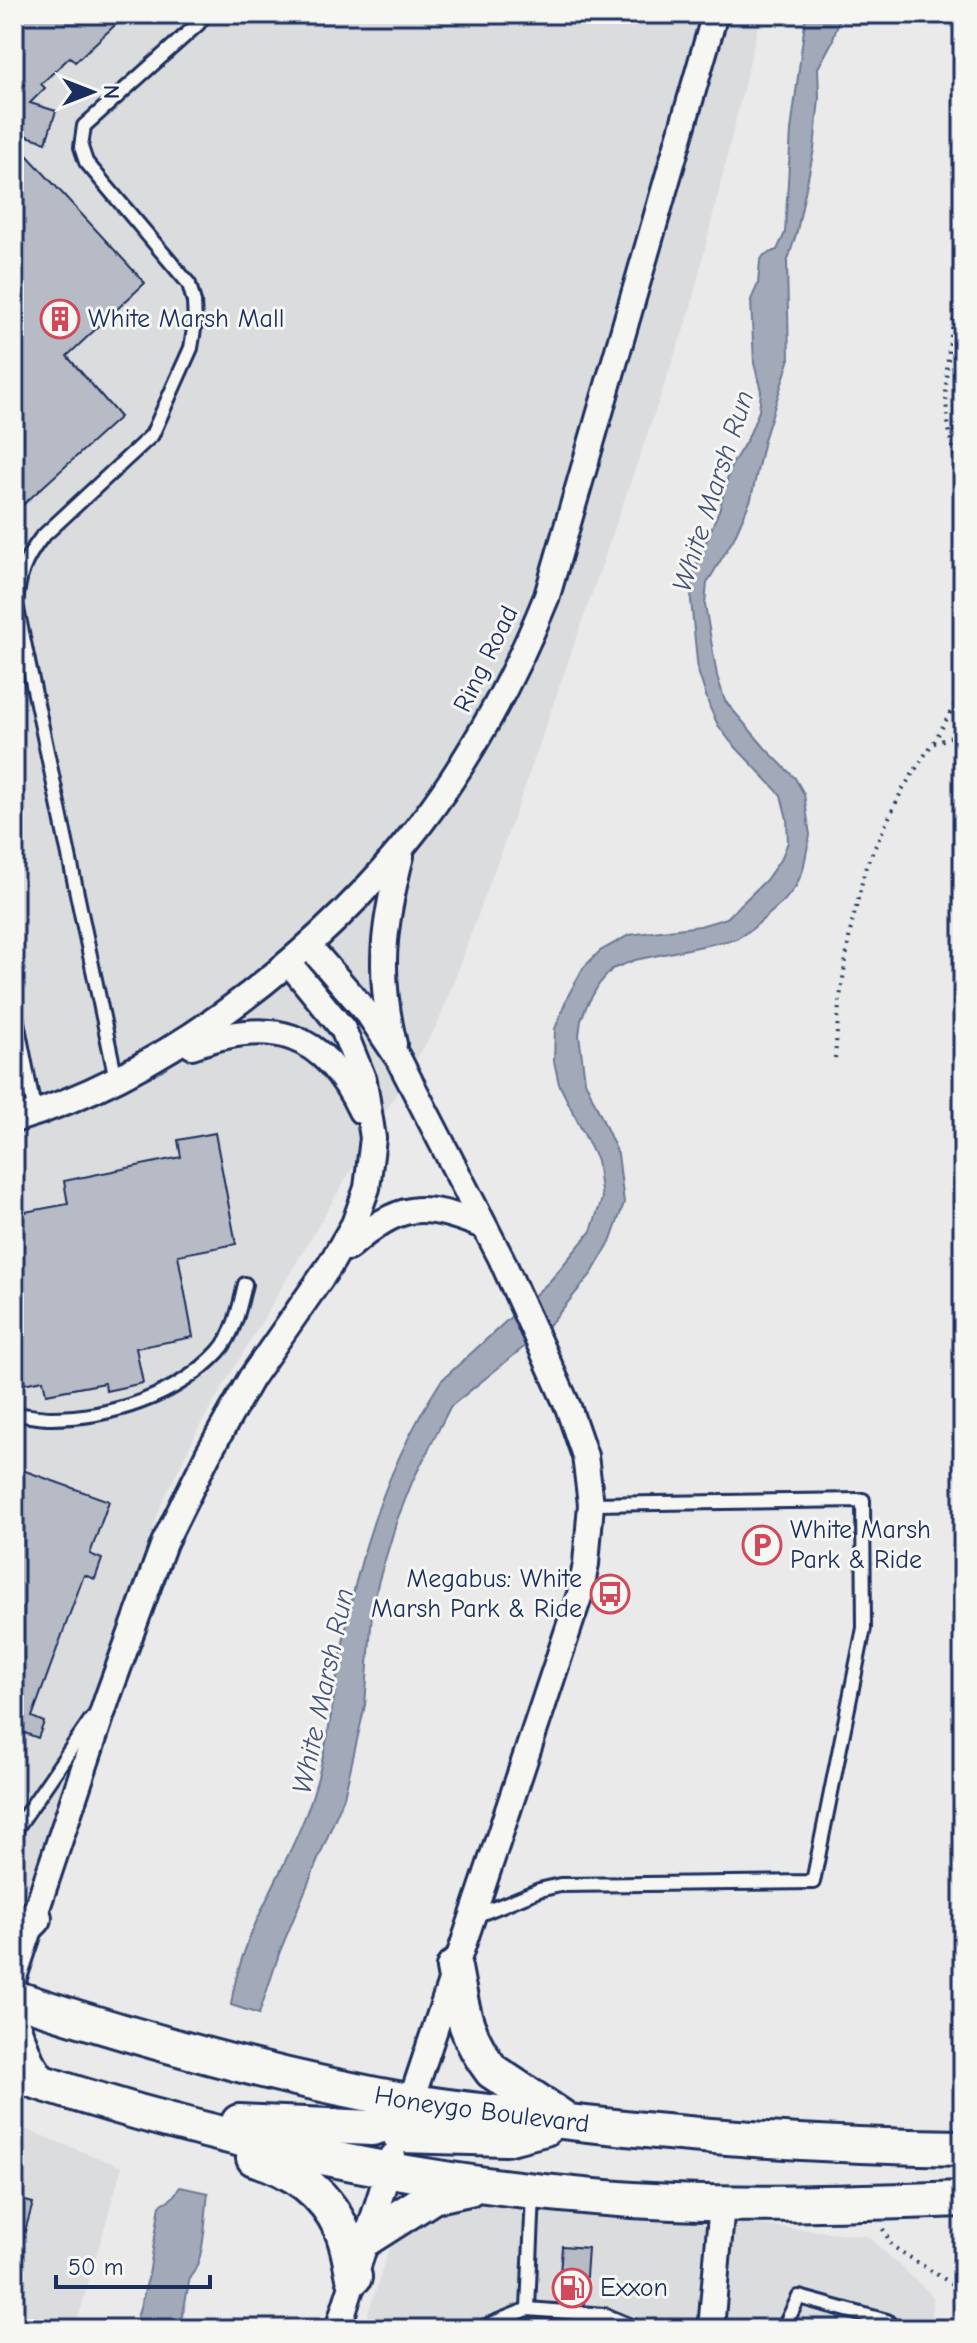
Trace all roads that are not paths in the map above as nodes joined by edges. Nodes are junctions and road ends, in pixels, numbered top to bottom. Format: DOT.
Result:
graph roads {
  1 [pos="205,14"];
  2 [pos="715,14"];
  3 [pos="402,849"];
  4 [pos="309,946"];
  5 [pos="289,963"];
  6 [pos="14,1006"];
  7 [pos="398,1058"];
  8 [pos="155,1059"];
  9 [pos="116,1079"];
  10 [pos="24,1117"];
  11 [pos="373,1138"];
  12 [pos="483,1226"];
  13 [pos="330,1265"];
  14 [pos="245,1284"];
  15 [pos="14,1414"];
  16 [pos="591,1504"];
  17 [pos="108,1696"];
  18 [pos="14,1832"];
  19 [pos="471,1918"];
  20 [pos="24,1928"];
  21 [pos="454,1968"];
  22 [pos="14,1977"];
  23 [pos="14,1998"];
  24 [pos="14,2017"];
  25 [pos="14,2074"];
  26 [pos="47,2085"];
  27 [pos="92,2098"];
  28 [pos="154,2115"];
  29 [pos="406,2118"];
  30 [pos="568,2122"];
  31 [pos="963,2148"];
  32 [pos="388,2171"];
  33 [pos="488,2185"];
  34 [pos="533,2191"];
  35 [pos="963,2199"];
  36 [pos="722,2204"];
  37 [pos="367,2238"];
  38 [pos="354,2277"];
  39 [pos="528,2309"];
  40 [pos="338,2329"];
  41 [pos="478,2329"];
  42 [pos="639,2329"];
  43 [pos="711,2329"];
  44 [pos="783,2329"];
  45 [pos="894,2329"];
  1 -- 9 [label="lane"];
  2 -- 3 [label="street, Ring Road"];
  3 -- 4 [label="street, Ring Road"];
  3 -- 7 [label="street"];
  4 -- 5 [label="street, Ring Road"];
  4 -- 7 [label="street"];
  5 -- 8 [label="street, Ring Road"];
  5 -- 11 [label="street"];
  6 -- 10 [label="lane"];
  7 -- 12 [label="street"];
  8 -- 9 [label="street, Ring Road"];
  8 -- 11 [label="street"];
  9 -- 10 [label="street, Ring Road"];
  11 -- 13 [label="street"];
  12 -- 13 [label="street"];
  12 -- 16 [label="street"];
  13 -- 17 [label="street"];
  14 -- 15 [label="lane"];
  16 -- 19 [label="street"];
  16 -- 19 [label="lane"];
  17 -- 18 [label="lane"];
  17 -- 20 [label="street"];
  19 -- 21 [label="street"];
  20 -- 22 [label="street"];
  21 -- 29 [label="street"];
  21 -- 30 [label="main road"];
  23 -- 29 [label="main road, Honeygo Boulevard"];
  24 -- 26 [label="street"];
  25 -- 26 [label="main road"];
  26 -- 27 [label="main road"];
  27 -- 28 [label="main road"];
  27 -- 38 [label="main road"];
  28 -- 29 [label="main road"];
  28 -- 32 [label="main road"];
  29 -- 30 [label="main road"];
  29 -- 32 [label="street"];
  30 -- 31 [label="main road, Honeygo Boulevard"];
  32 -- 33 [label="main road"];
  32 -- 37 [label="street"];
  33 -- 34 [label="main road"];
  33 -- 37 [label="main road"];
  34 -- 36 [label="main road"];
  34 -- 39 [label="lane"];
  35 -- 36 [label="main road"];
  36 -- 43 [label="street"];
  37 -- 38 [label="street"];
  38 -- 40 [label="street"];
  39 -- 41 [label="lane"];
  39 -- 42 [label="lane"];
  44 -- 45 [label="lane"];
}
